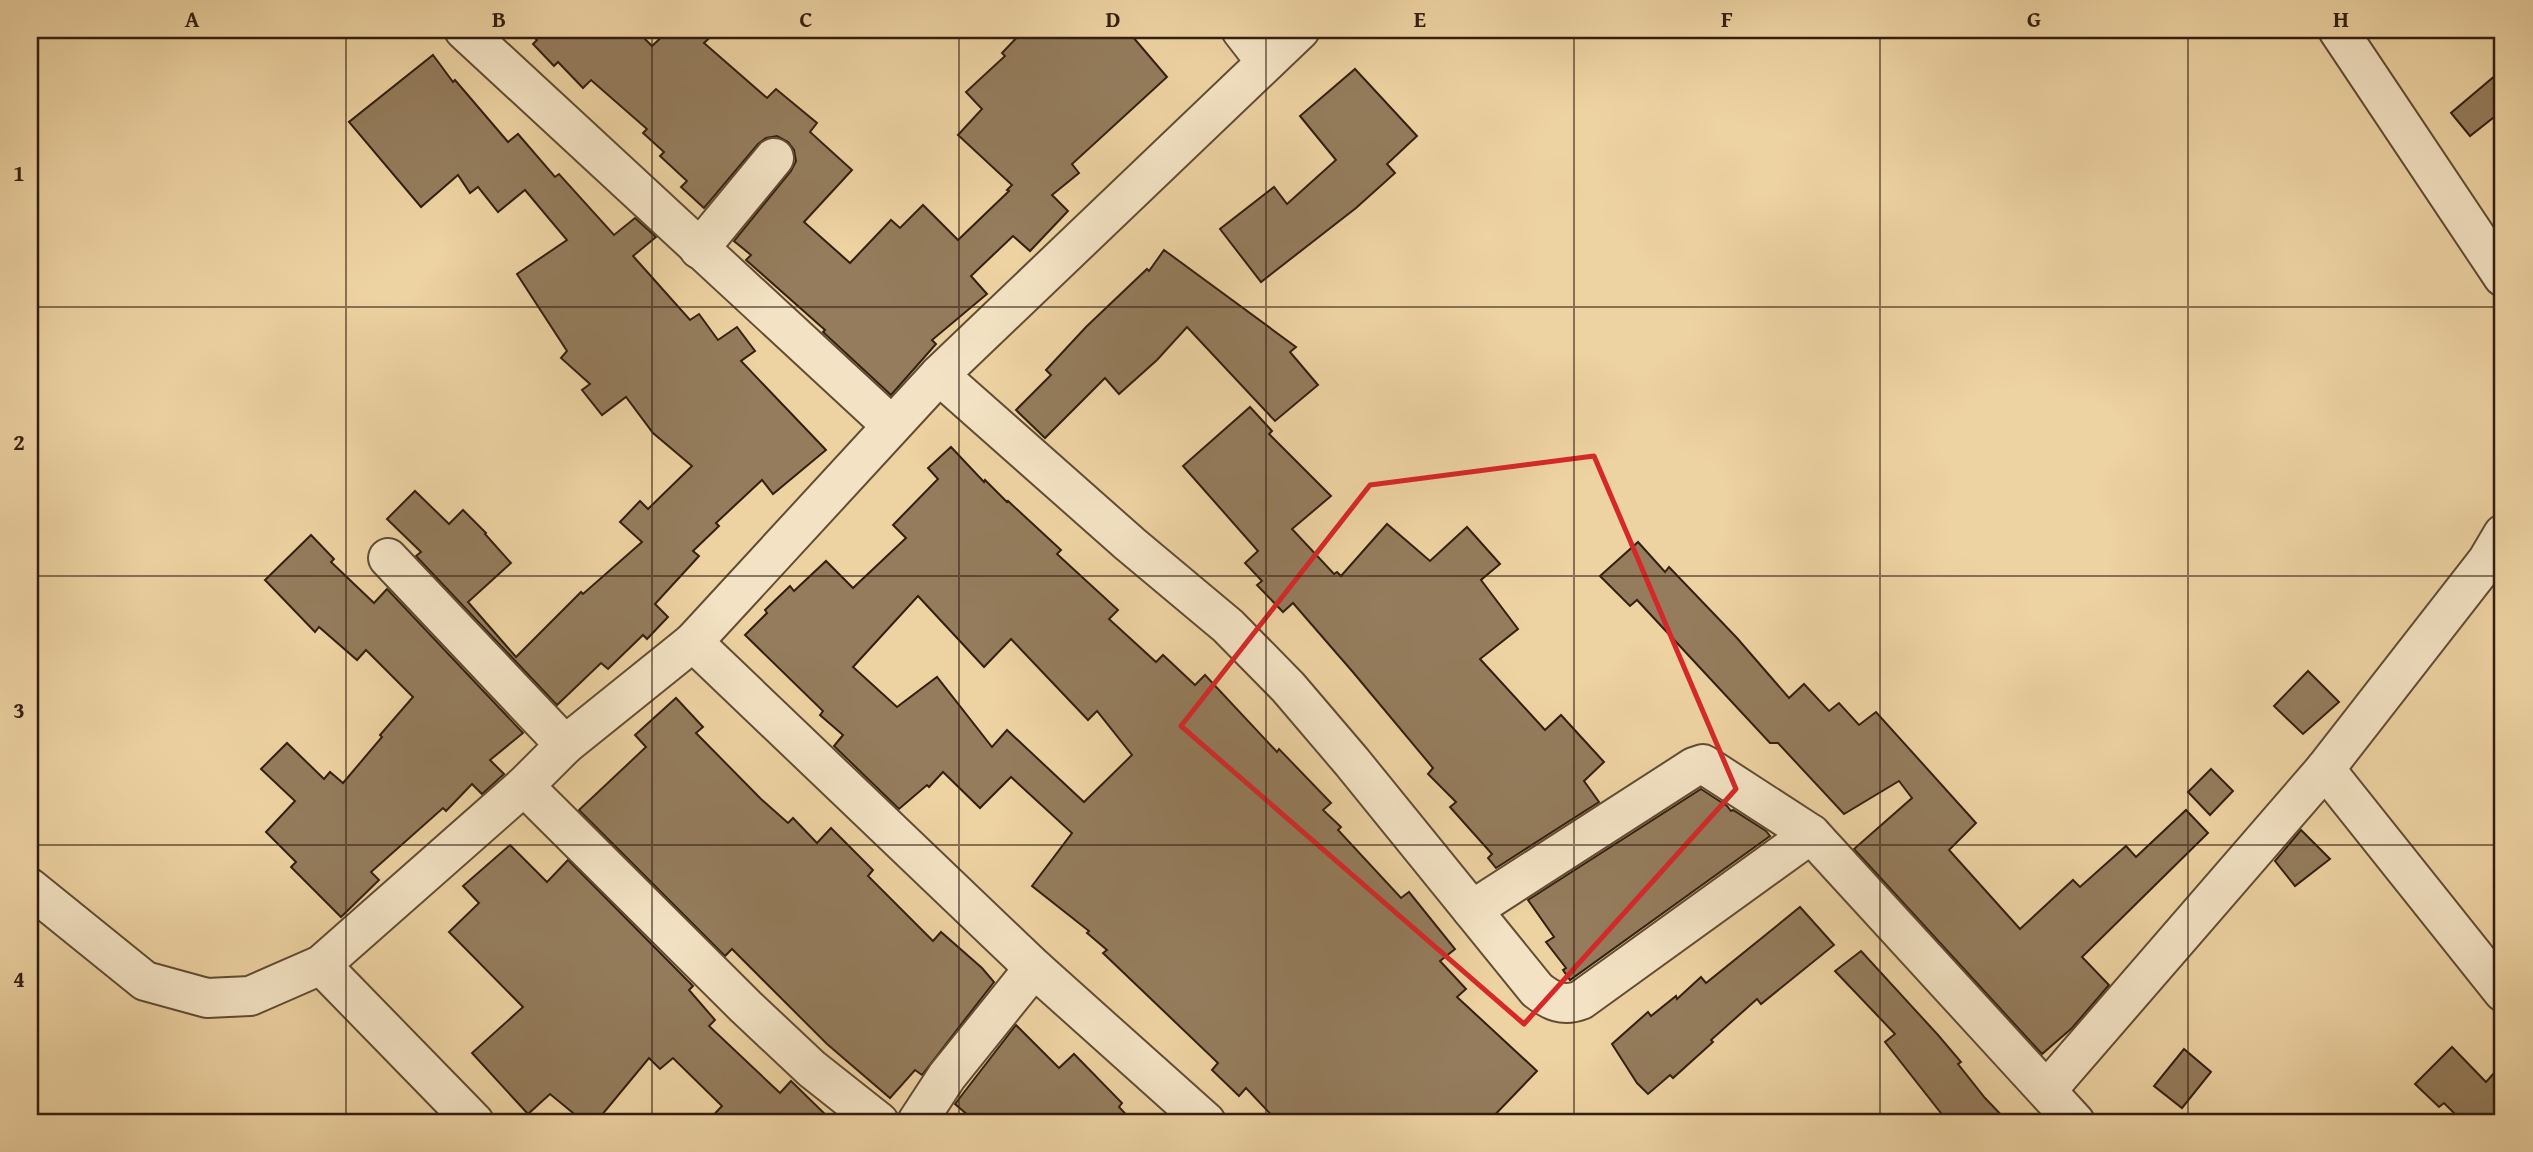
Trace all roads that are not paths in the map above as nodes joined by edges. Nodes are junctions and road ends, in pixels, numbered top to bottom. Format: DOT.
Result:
graph roads {
  1 [pos="464,30"];
  2 [pos="1241,30"];
  3 [pos="1300,30"];
  4 [pos="2338,30"];
  5 [pos="1265,61"];
  6 [pos="774,158"];
  7 [pos="698,249"];
  8 [pos="2503,277"];
  9 [pos="939,375"];
  10 [pos="891,425"];
  11 [pos="2503,534"];
  12 [pos="388,558"];
  13 [pos="693,642"];
  14 [pos="565,745"];
  15 [pos="2325,769"];
  16 [pos="524,786"];
  17 [pos="1811,834"];
  18 [pos="30,888"];
  19 [pos="1472,910"];
  20 [pos="321,965"];
  21 [pos="1034,968"];
  22 [pos="2503,992"];
  23 [pos="2047,1090"];
  24 [pos="474,1122"];
  25 [pos="879,1122"];
  26 [pos="917,1122"];
  27 [pos="1206,1122"];
  28 [pos="2075,1122"];
  1 -- 7 [label="street"];
  2 -- 5 [label="street"];
  3 -- 5 [label="street"];
  4 -- 8 [label="street"];
  5 -- 9 [label="street"];
  6 -- 7 [label="street"];
  7 -- 10 [label="street"];
  9 -- 10 [label="street"];
  9 -- 19 [label="street"];
  10 -- 13 [label="street"];
  11 -- 15 [label="street"];
  12 -- 14 [label="street"];
  13 -- 14 [label="street"];
  13 -- 21 [label="street"];
  14 -- 16 [label="street"];
  15 -- 22 [label="street"];
  15 -- 23 [label="street"];
  16 -- 20 [label="street"];
  16 -- 25 [label="street"];
  17 -- 19 [label="street"];
  17 -- 19 [label="street"];
  17 -- 23 [label="street"];
  18 -- 20 [label="street"];
  20 -- 24 [label="street"];
  21 -- 26 [label="street"];
  21 -- 27 [label="street"];
  23 -- 28 [label="street"];
}
